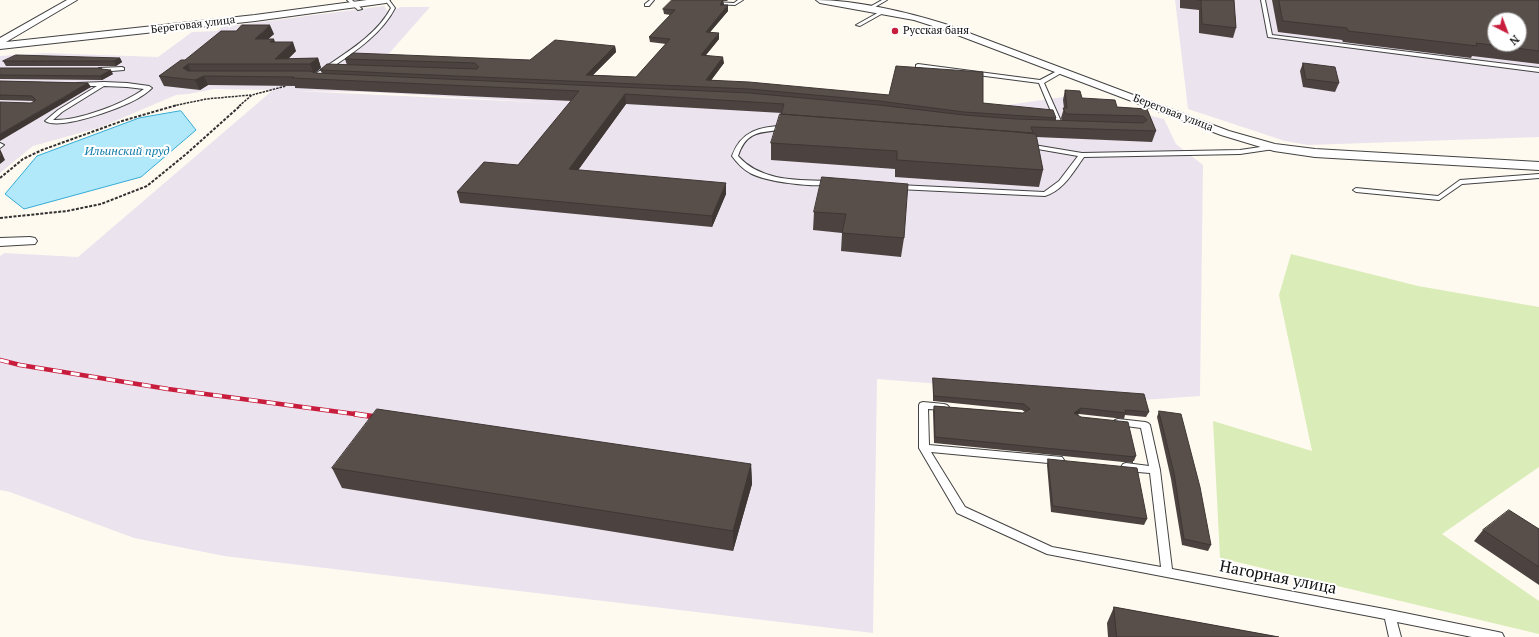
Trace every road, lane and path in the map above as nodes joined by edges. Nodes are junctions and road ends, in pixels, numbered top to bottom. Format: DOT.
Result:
graph roads {
  1 [pos="73,0"];
  2 [pos="387,0"];
  3 [pos="652,0"];
  4 [pos="741,0"];
  5 [pos="820,0"];
  6 [pos="885,0"];
  7 [pos="1263,0"];
  8 [pos="704,2"];
  9 [pos="359,3"];
  10 [pos="647,5"];
  11 [pos="868,9"];
  12 [pos="883,12"];
  13 [pos="858,25"];
  14 [pos="0,42"];
  15 [pos="0,46"];
  16 [pos="918,66"];
  17 [pos="328,67"];
  18 [pos="336,67"];
  19 [pos="122,69"];
  20 [pos="96,70"];
  21 [pos="1061,70"];
  22 [pos="1539,70"];
  23 [pos="307,77"];
  24 [pos="315,77"];
  25 [pos="326,80"];
  26 [pos="1041,82"];
  27 [pos="76,84"];
  28 [pos="104,84"];
  29 [pos="252,95"];
  30 [pos="1053,127"];
  31 [pos="793,128"];
  32 [pos="1061,128"];
  33 [pos="1069,128"];
  34 [pos="1021,146"];
  35 [pos="1274,147"];
  36 [pos="1082,155"];
  37 [pos="1539,166"];
  38 [pos="1539,176"];
  39 [pos="0,178"];
  40 [pos="840,184"];
  41 [pos="894,187"];
  42 [pos="1356,190"];
  43 [pos="0,218"];
  44 [pos="30,241"];
  45 [pos="0,242"];
  46 [pos="953,408"];
  47 [pos="1108,421"];
  48 [pos="924,448"];
  49 [pos="1070,462"];
  50 [pos="1117,466"];
  51 [pos="1155,470"];
  52 [pos="1167,573"];
  53 [pos="1390,615"];
  54 [pos="1395,637"];
  55 [pos="1498,637"];
  1 -- 14 [label="street"];
  2 -- 9 [label="street, Береговая улица"];
  2 -- 17 [label="lane"];
  3 -- 10 [label="lane"];
  4 -- 8 [label="lane"];
  5 -- 11 [label="street, Береговая улица"];
  6 -- 11 [label="lane"];
  7 -- 22 [label="lane"];
  9 -- 15 [label="street, Береговая улица"];
  11 -- 12 [label="street, Береговая улица"];
  12 -- 13 [label="lane"];
  12 -- 21 [label="street, Береговая улица"];
  16 -- 26 [label="lane"];
  17 -- 18 [label="lane"];
  17 -- 24 [label="lane"];
  19 -- 20 [label="lane"];
  21 -- 26 [label="lane"];
  21 -- 35 [label="street, Береговая улица"];
  23 -- 24 [label="lane"];
  24 -- 25 [label="lane"];
  24 -- 29 [label="path"];
  26 -- 32 [label="lane"];
  27 -- 28 [label="lane"];
  28 -- 28 [label="lane"];
  29 -- 39 [label="path"];
  29 -- 43 [label="path"];
  30 -- 32 [label="lane"];
  31 -- 40 [label="lane"];
  32 -- 33 [label="lane"];
  34 -- 36 [label="lane"];
  35 -- 36 [label="lane"];
  35 -- 37 [label="street, Береговая улица"];
  36 -- 41 [label="lane"];
  38 -- 42 [label="lane"];
  44 -- 45 [label="street"];
  46 -- 48 [label="lane"];
  47 -- 51 [label="lane"];
  48 -- 49 [label="lane"];
  48 -- 52 [label="lane, Нагорная улица"];
  50 -- 51 [label="lane"];
  51 -- 52 [label="lane"];
  52 -- 53 [label="lane, Нагорная улица"];
  53 -- 54 [label="lane"];
  53 -- 55 [label="lane, Нагорная улица"];
}
